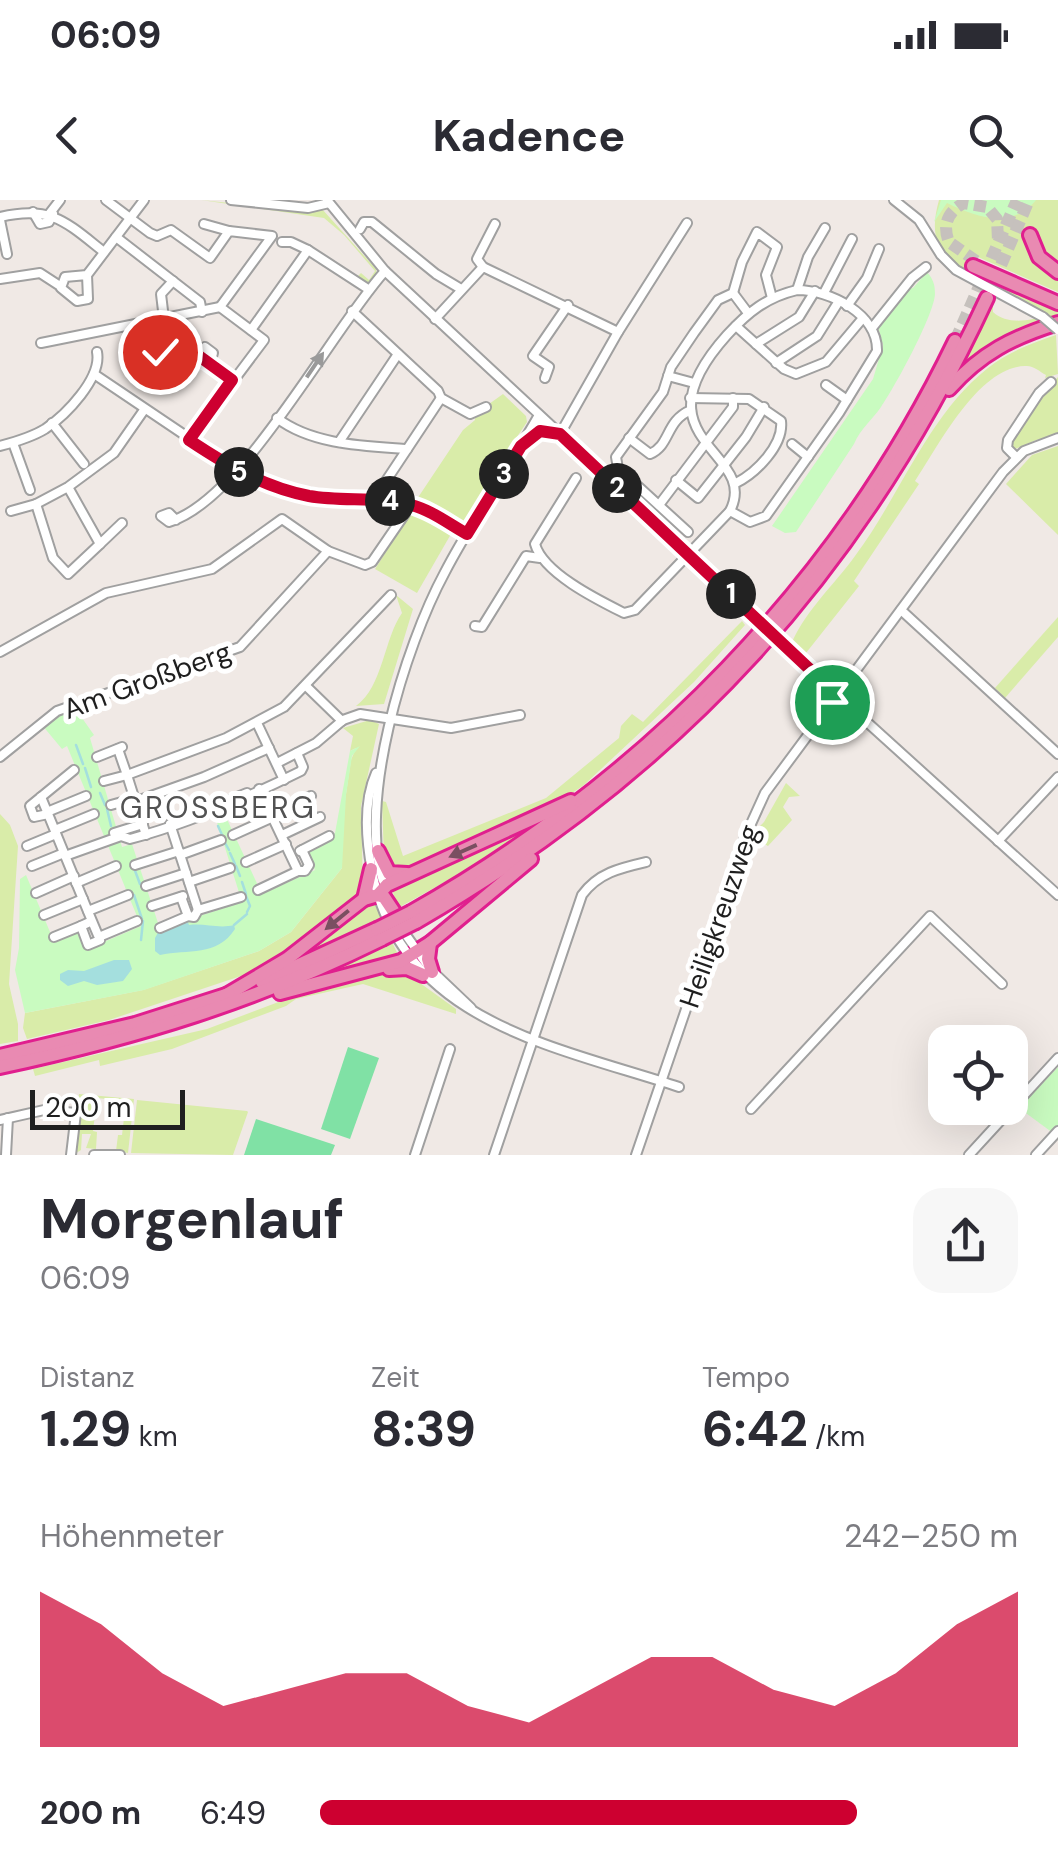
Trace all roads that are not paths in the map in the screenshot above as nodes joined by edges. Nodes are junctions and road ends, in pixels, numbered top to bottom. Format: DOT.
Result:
graph roads {
  1 [pos="60,200"];
  2 [pos="106,200"];
  3 [pos="144,200"];
  4 [pos="231,200"];
  5 [pos="894,200"];
  6 [pos="328,201"];
  7 [pos="907,204"];
  8 [pos="52,214"];
  9 [pos="130,218"];
  10 [pos="0,219"];
  11 [pos="687,223"];
  12 [pos="204,224"];
  13 [pos="496,224"];
  14 [pos="826,228"];
  15 [pos="360,229"];
  16 [pos="229,230"];
  17 [pos="1030,235"];
  18 [pos="116,237"];
  19 [pos="2,240"];
  20 [pos="852,240"];
  21 [pos="282,242"];
  22 [pos="879,249"];
  23 [pos="308,250"];
  24 [pos="104,252"];
  25 [pos="6,254"];
  26 [pos="975,264"];
  27 [pos="484,267"];
  28 [pos="926,267"];
  29 [pos="385,272"];
  30 [pos="1058,272"];
  31 [pos="87,275"];
  32 [pos="0,279"];
  33 [pos="172,281"];
  34 [pos="60,286"];
  35 [pos="368,289"];
  36 [pos="461,289"];
  37 [pos="797,290"];
  38 [pos="819,292"];
  39 [pos="733,293"];
  40 [pos="772,298"];
  41 [pos="987,298"];
  42 [pos="1058,300"];
  43 [pos="843,304"];
  44 [pos="568,305"];
  45 [pos="220,308"];
  46 [pos="352,311"];
  47 [pos="202,312"];
  48 [pos="748,313"];
  49 [pos="863,318"];
  50 [pos="164,319"];
  51 [pos="435,319"];
  52 [pos="736,326"];
  53 [pos="1058,326"];
  54 [pos="872,328"];
  55 [pos="251,330"];
  56 [pos="618,332"];
  57 [pos="956,341"];
  58 [pos="41,342"];
  59 [pos="756,344"];
  60 [pos="97,352"];
  61 [pos="398,354"];
  62 [pos="172,356"];
  63 [pos="776,363"];
  64 [pos="189,368"];
  65 [pos="94,374"];
  66 [pos="668,376"];
  67 [pos="545,378"];
  68 [pos="232,380"];
  69 [pos="1051,382"];
  70 [pos="694,383"];
  71 [pos="177,385"];
  72 [pos="826,385"];
  73 [pos="441,398"];
  74 [pos="690,398"];
  75 [pos="733,398"];
  76 [pos="847,400"];
  77 [pos="764,407"];
  78 [pos="486,408"];
  79 [pos="144,410"];
  80 [pos="691,410"];
  81 [pos="929,415"];
  82 [pos="539,416"];
  83 [pos="277,418"];
  84 [pos="52,423"];
  85 [pos="560,434"];
  86 [pos="630,438"];
  87 [pos="1058,438"];
  88 [pos="189,440"];
  89 [pos="339,442"];
  90 [pos="13,443"];
  91 [pos="705,443"];
  92 [pos="792,444"];
  93 [pos="0,446"];
  94 [pos="521,446"];
  95 [pos="407,449"];
  96 [pos="808,456"];
  97 [pos="1016,458"];
  98 [pos="84,464"];
  99 [pos="723,464"];
  100 [pos="236,471"];
  101 [pos="576,478"];
  102 [pos="676,480"];
  103 [pos="736,483"];
  104 [pos="68,487"];
  105 [pos="30,490"];
  106 [pos="374,499"];
  107 [pos="36,504"];
  108 [pos="411,505"];
  109 [pos="659,505"];
  110 [pos="730,510"];
  111 [pos="11,511"];
  112 [pos="176,520"];
  113 [pos="122,524"];
  114 [pos="688,532"];
  115 [pos="467,534"];
  116 [pos="100,544"];
  117 [pos="328,551"];
  118 [pos="688,556"];
  119 [pos="540,558"];
  120 [pos="389,601"];
  121 [pos="900,610"];
  122 [pos="475,626"];
  123 [pos="0,652"];
  124 [pos="306,686"];
  125 [pos="837,695"];
  126 [pos="854,710"];
  127 [pos="520,715"];
  128 [pos="392,718"];
  129 [pos="820,719"];
  130 [pos="410,722"];
  131 [pos="339,723"];
  132 [pos="257,724"];
  133 [pos="384,744"];
  134 [pos="270,748"];
  135 [pos="1058,754"];
  136 [pos="0,757"];
  137 [pos="97,758"];
  138 [pos="378,769"];
  139 [pos="74,770"];
  140 [pos="281,772"];
  141 [pos="127,775"];
  142 [pos="1058,777"];
  143 [pos="104,780"];
  144 [pos="259,790"];
  145 [pos="594,790"];
  146 [pos="86,796"];
  147 [pos="311,796"];
  148 [pos="136,800"];
  149 [pos="111,805"];
  150 [pos="48,813"];
  151 [pos="94,814"];
  152 [pos="272,816"];
  153 [pos="320,817"];
  154 [pos="577,818"];
  155 [pos="171,825"];
  156 [pos="145,830"];
  157 [pos="55,832"];
  158 [pos="233,836"];
  159 [pos="330,836"];
  160 [pos="220,840"];
  161 [pos="284,840"];
  162 [pos="998,840"];
  163 [pos="27,846"];
  164 [pos="302,850"];
  165 [pos="378,852"];
  166 [pos="180,853"];
  167 [pos="64,854"];
  168 [pos="292,854"];
  169 [pos="246,862"];
  170 [pos="646,862"];
  171 [pos="135,865"];
  172 [pos="32,866"];
  173 [pos="116,866"];
  174 [pos="230,868"];
  175 [pos="372,870"];
  176 [pos="298,871"];
  177 [pos="414,872"];
  178 [pos="187,878"];
  179 [pos="75,879"];
  180 [pos="146,886"];
  181 [pos="258,890"];
  182 [pos="36,893"];
  183 [pos="192,893"];
  184 [pos="376,893"];
  185 [pos="128,894"];
  186 [pos="1058,895"];
  187 [pos="180,897"];
  188 [pos="241,897"];
  189 [pos="83,898"];
  190 [pos="152,906"];
  191 [pos="198,910"];
  192 [pos="88,911"];
  193 [pos="394,912"];
  194 [pos="44,915"];
  195 [pos="188,916"];
  196 [pos="413,917"];
  197 [pos="92,921"];
  198 [pos="138,921"];
  199 [pos="80,926"];
  200 [pos="160,928"];
  201 [pos="380,934"];
  202 [pos="54,937"];
  203 [pos="99,937"];
  204 [pos="430,942"];
  205 [pos="413,955"];
  206 [pos="377,970"];
  207 [pos="428,973"];
  208 [pos="1002,984"];
  209 [pos="263,993"];
  210 [pos="223,996"];
  211 [pos="540,1021"];
  212 [pos="520,1033"];
  213 [pos="534,1039"];
  214 [pos="450,1049"];
  215 [pos="0,1056"];
  216 [pos="1058,1058"];
  217 [pos="0,1067"];
  218 [pos="662,1081"];
  219 [pos="679,1087"];
  220 [pos="750,1109"];
  221 [pos="4,1119"];
  222 [pos="1058,1131"];
  223 [pos="6,1154"];
  224 [pos="20,1155"];
  225 [pos="71,1155"];
  226 [pos="94,1155"];
  227 [pos="120,1155"];
  228 [pos="415,1155"];
  229 [pos="494,1155"];
  230 [pos="636,1155"];
  231 [pos="969,1155"];
  232 [pos="1036,1155"];
  1 -- 8 [label="street"];
  2 -- 9 [label="street"];
  3 -- 9 [label="street"];
  4 -- 6 [label="street"];
  5 -- 7 [label="street"];
  6 -- 29 [label="street"];
  7 -- 53 [label="street, bridge"];
  8 -- 10 [label="street"];
  8 -- 24 [label="street"];
  9 -- 16 [label="street"];
  9 -- 18 [label="street"];
  10 -- 19 [label="street"];
  11 -- 56 [label="street"];
  12 -- 16 [label="street"];
  13 -- 27 [label="street"];
  14 -- 37 [label="street"];
  15 -- 36 [label="street"];
  16 -- 45 [label="street"];
  17 -- 30 [label="highway"];
  18 -- 24 [label="street"];
  18 -- 33 [label="street"];
  19 -- 25 [label="street"];
  20 -- 38 [label="street"];
  21 -- 23 [label="street"];
  22 -- 43 [label="street"];
  23 -- 35 [label="street"];
  23 -- 55 [label="street"];
  24 -- 31 [label="street"];
  26 -- 42 [label="highway"];
  27 -- 36 [label="street"];
  27 -- 44 [label="street"];
  28 -- 54 [label="street"];
  29 -- 35 [label="street"];
  29 -- 51 [label="street"];
  31 -- 34 [label="street"];
  31 -- 34 [label="street"];
  32 -- 34 [label="street"];
  33 -- 47 [label="street"];
  33 -- 50 [label="street"];
  35 -- 46 [label="street"];
  36 -- 51 [label="street"];
  37 -- 38 [label="street"];
  37 -- 40 [label="street"];
  38 -- 43 [label="street"];
  38 -- 59 [label="street"];
  39 -- 40 [label="street"];
  39 -- 48 [label="street"];
  39 -- 66 [label="street"];
  40 -- 48 [label="street"];
  41 -- 81 [label="highway"];
  43 -- 49 [label="street"];
  43 -- 63 [label="street"];
  44 -- 56 [label="street"];
  44 -- 67 [label="street"];
  45 -- 47 [label="street"];
  45 -- 55 [label="street"];
  46 -- 61 [label="street"];
  83 -- 46 [label="street, one-way"];
  47 -- 50 [label="street"];
  48 -- 52 [label="street"];
  49 -- 54 [label="street"];
  49 -- 63 [label="street"];
  50 -- 58 [label="street"];
  51 -- 82 [label="street"];
  52 -- 59 [label="street"];
  52 -- 70 [label="street"];
  53 -- 81 [label="highway"];
  54 -- 76 [label="street"];
  55 -- 68 [label="street"];
  56 -- 85 [label="street"];
  57 -- 145 [label="highway"];
  59 -- 63 [label="street"];
  60 -- 65 [label="street"];
  61 -- 73 [label="street"];
  61 -- 89 [label="street"];
  62 -- 64 [label="street"];
  64 -- 68 [label="street"];
  64 -- 71 [label="street"];
  65 -- 79 [label="street"];
  65 -- 84 [label="street"];
  66 -- 70 [label="street"];
  66 -- 86 [label="street"];
  68 -- 88 [label="street"];
  69 -- 97 [label="street"];
  70 -- 74 [label="street"];
  72 -- 76 [label="street"];
  73 -- 78 [label="street"];
  73 -- 95 [label="street"];
  74 -- 75 [label="street"];
  74 -- 80 [label="street"];
  75 -- 77 [label="street"];
  75 -- 91 [label="street"];
  76 -- 96 [label="street"];
  77 -- 99 [label="street"];
  77 -- 103 [label="street"];
  79 -- 88 [label="street"];
  79 -- 104 [label="street"];
  80 -- 86 [label="street"];
  80 -- 91 [label="street"];
  81 -- 154 [label="highway"];
  82 -- 85 [label="street"];
  82 -- 94 [label="street"];
  83 -- 89 [label="street"];
  83 -- 100 [label="street"];
  84 -- 90 [label="street"];
  84 -- 98 [label="street"];
  85 -- 94 [label="street"];
  85 -- 118 [label="street"];
  86 -- 109 [label="street"];
  87 -- 97 [label="street"];
  88 -- 100 [label="street"];
  89 -- 95 [label="street"];
  90 -- 93 [label="street"];
  90 -- 105 [label="street"];
  91 -- 99 [label="street"];
  91 -- 102 [label="street"];
  92 -- 96 [label="street"];
  94 -- 115 [label="street"];
  95 -- 106 [label="street"];
  96 -- 110 [label="street"];
  97 -- 121 [label="street, Heiligkreuzweg"];
  99 -- 102 [label="street"];
  99 -- 103 [label="street"];
  100 -- 106 [label="street"];
  100 -- 112 [label="street"];
  101 -- 119 [label="street"];
  102 -- 109 [label="street"];
  103 -- 110 [label="street"];
  104 -- 107 [label="street"];
  104 -- 116 [label="street"];
  106 -- 108 [label="street"];
  107 -- 111 [label="street"];
  107 -- 116 [label="street"];
  108 -- 115 [label="street"];
  108 -- 117 [label="street"];
  109 -- 114 [label="street"];
  110 -- 118 [label="street"];
  113 -- 116 [label="street"];
  115 -- 128 [label="street"];
  117 -- 123 [label="street"];
  117 -- 136 [label="street, Am Großberg"];
  118 -- 119 [label="street"];
  118 -- 125 [label="street, bridge"];
  119 -- 122 [label="street"];
  120 -- 124 [label="street"];
  121 -- 125 [label="street, Heiligkreuzweg"];
  121 -- 135 [label="street"];
  124 -- 131 [label="street"];
  124 -- 132 [label="street"];
  125 -- 126 [label="street"];
  125 -- 129 [label="street, Heiligkreuzweg"];
  126 -- 129 [label="street"];
  126 -- 162 [label="street"];
  127 -- 130 [label="street"];
  128 -- 130 [label="street"];
  128 -- 131 [label="street"];
  128 -- 133 [label="street"];
  129 -- 218 [label="street, Heiligkreuzweg"];
  130 -- 133 [label="street"];
  131 -- 140 [label="street"];
  132 -- 134 [label="street"];
  132 -- 141 [label="street"];
  133 -- 138 [label="street"];
  134 -- 140 [label="street"];
  134 -- 148 [label="street"];
  137 -- 141 [label="street"];
  138 -- 165 [label="street"];
  138 -- 175 [label="street"];
  139 -- 150 [label="street"];
  140 -- 144 [label="street"];
  141 -- 143 [label="street"];
  141 -- 148 [label="street"];
  142 -- 162 [label="street"];
  144 -- 152 [label="street"];
  144 -- 155 [label="street"];
  145 -- 177 [label="highway, one-way"];
  145 -- 196 [label="highway"];
  146 -- 150 [label="street"];
  147 -- 152 [label="street"];
  148 -- 149 [label="street"];
  148 -- 156 [label="street"];
  150 -- 157 [label="street"];
  151 -- 157 [label="street"];
  152 -- 158 [label="street"];
  152 -- 161 [label="street"];
  153 -- 161 [label="street"];
  154 -- 196 [label="highway"];
  154 -- 204 [label="highway"];
  155 -- 156 [label="street"];
  155 -- 166 [label="street"];
  156 -- 167 [label="street"];
  157 -- 163 [label="street"];
  157 -- 167 [label="street"];
  159 -- 164 [label="street"];
  160 -- 166 [label="street"];
  161 -- 168 [label="street"];
  161 -- 169 [label="street"];
  162 -- 186 [label="street"];
  164 -- 168 [label="street"];
  164 -- 176 [label="street"];
  165 -- 177 [label="highway"];
  165 -- 184 [label="street"];
  166 -- 171 [label="street"];
  166 -- 178 [label="street"];
  167 -- 172 [label="street"];
  167 -- 179 [label="street"];
  168 -- 176 [label="street"];
  170 -- 211 [label="street"];
  173 -- 179 [label="street"];
  174 -- 178 [label="street"];
  175 -- 184 [label="highway"];
  176 -- 181 [label="street"];
  177 -- 184 [label="highway"];
  178 -- 180 [label="street"];
  178 -- 183 [label="street"];
  179 -- 182 [label="street"];
  179 -- 189 [label="street"];
  183 -- 187 [label="street"];
  183 -- 191 [label="street"];
  184 -- 193 [label="highway"];
  184 -- 205 [label="street"];
  184 -- 210 [label="highway, one-way"];
  185 -- 192 [label="street"];
  187 -- 190 [label="street"];
  187 -- 195 [label="street"];
  188 -- 191 [label="street"];
  189 -- 192 [label="street"];
  189 -- 194 [label="street"];
  191 -- 195 [label="street"];
  192 -- 197 [label="street"];
  193 -- 205 [label="street"];
  195 -- 200 [label="street"];
  196 -- 201 [label="highway, bridge"];
  197 -- 199 [label="street"];
  197 -- 203 [label="street"];
  198 -- 203 [label="street"];
  199 -- 202 [label="street"];
  199 -- 203 [label="street"];
  201 -- 209 [label="highway"];
  201 -- 210 [label="highway"];
  204 -- 205 [label="highway"];
  204 -- 207 [label="highway"];
  205 -- 206 [label="highway"];
  205 -- 207 [label="street"];
  206 -- 207 [label="highway"];
  206 -- 209 [label="highway"];
  207 -- 212 [label="street"];
  208 -- 220 [label="street"];
  209 -- 217 [label="highway"];
  210 -- 215 [label="highway"];
  211 -- 212 [label="street"];
  211 -- 213 [label="street"];
  212 -- 213 [label="street"];
  213 -- 218 [label="street"];
  213 -- 229 [label="street"];
  214 -- 228 [label="street"];
  216 -- 231 [label="street"];
  218 -- 219 [label="street"];
  218 -- 230 [label="street, Heiligkreuzweg"];
  221 -- 223 [label="street"];
  221 -- 225 [label="street"];
  222 -- 232 [label="street"];
  223 -- 224 [label="street"];
  226 -- 227 [label="street"];
}
